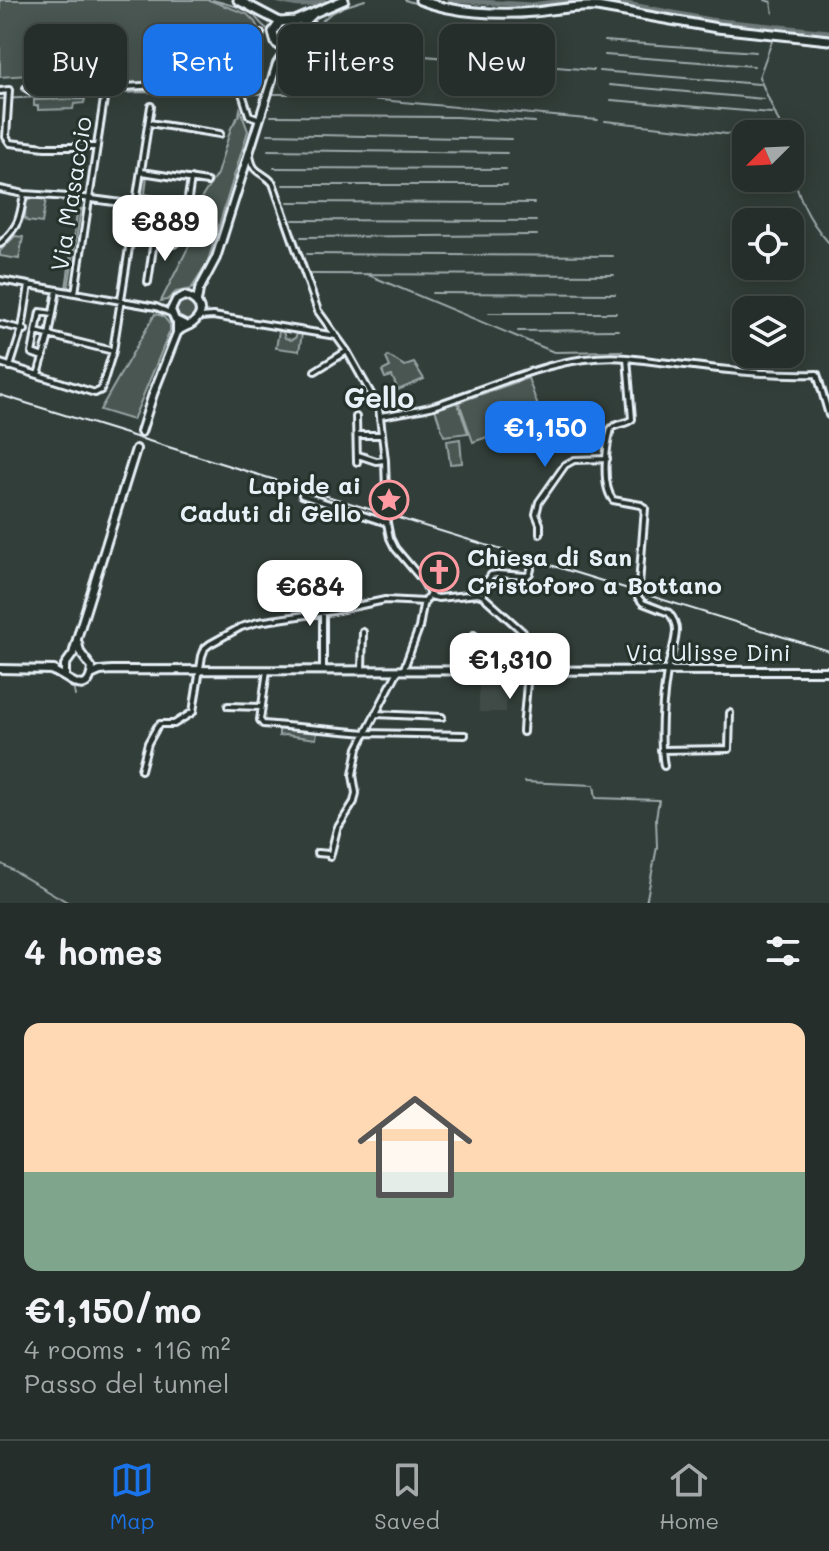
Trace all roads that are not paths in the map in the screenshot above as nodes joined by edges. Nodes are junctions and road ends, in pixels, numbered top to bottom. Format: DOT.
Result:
graph roads {
  1 [pos="238,0"];
  2 [pos="344,0"];
  3 [pos="420,0"];
  4 [pos="260,12"];
  5 [pos="314,13"];
  6 [pos="280,22"];
  7 [pos="292,22"];
  8 [pos="305,24"];
  9 [pos="274,29"];
  10 [pos="829,40"];
  11 [pos="276,43"];
  12 [pos="277,64"];
  13 [pos="0,91"];
  14 [pos="243,96"];
  15 [pos="104,99"];
  16 [pos="151,106"];
  17 [pos="260,119"];
  18 [pos="149,123"];
  19 [pos="220,134"];
  20 [pos="97,147"];
  21 [pos="249,152"];
  22 [pos="142,172"];
  23 [pos="259,174"];
  24 [pos="191,179"];
  25 [pos="240,181"];
  26 [pos="207,182"];
  27 [pos="0,189"];
  28 [pos="24,194"];
  29 [pos="90,198"];
  30 [pos="137,205"];
  31 [pos="132,237"];
  32 [pos="154,241"];
  33 [pos="0,244"];
  34 [pos="0,280"];
  35 [pos="148,282"];
  36 [pos="29,285"];
  37 [pos="57,290"];
  38 [pos="199,290"];
  39 [pos="75,293"];
  40 [pos="188,297"];
  41 [pos="122,301"];
  42 [pos="173,303"];
  43 [pos="198,305"];
  44 [pos="156,307"];
  45 [pos="53,314"];
  46 [pos="171,314"];
  47 [pos="213,316"];
  48 [pos="198,318"];
  49 [pos="177,323"];
  50 [pos="0,324"];
  51 [pos="185,325"];
  52 [pos="24,330"];
  53 [pos="36,332"];
  54 [pos="177,333"];
  55 [pos="49,336"];
  56 [pos="336,336"];
  57 [pos="113,351"];
  58 [pos="347,351"];
  59 [pos="43,357"];
  60 [pos="627,358"];
  61 [pos="0,363"];
  62 [pos="10,367"];
  63 [pos="315,371"];
  64 [pos="38,375"];
  65 [pos="829,415"];
  66 [pos="381,416"];
  67 [pos="356,417"];
  68 [pos="141,432"];
  69 [pos="357,435"];
  70 [pos="384,435"];
  71 [pos="136,449"];
  72 [pos="358,455"];
  73 [pos="607,459"];
  74 [pos="385,460"];
  75 [pos="357,462"];
  76 [pos="302,495"];
  77 [pos="387,523"];
  78 [pos="540,534"];
  79 [pos="532,565"];
  80 [pos="430,596"];
  81 [pos="483,596"];
  82 [pos="425,602"];
  83 [pos="323,612"];
  84 [pos="363,632"];
  85 [pos="474,635"];
  86 [pos="490,637"];
  87 [pos="77,639"];
  88 [pos="85,658"];
  89 [pos="67,662"];
  90 [pos="91,666"];
  91 [pos="0,669"];
  92 [pos="50,670"];
  93 [pos="107,670"];
  94 [pos="198,670"];
  95 [pos="267,670"];
  96 [pos="323,670"];
  97 [pos="362,670"];
  98 [pos="400,671"];
  99 [pos="474,671"];
  100 [pos="491,671"];
  101 [pos="526,671"];
  102 [pos="667,671"];
  103 [pos="829,671"];
  104 [pos="91,675"];
  105 [pos="65,677"];
  106 [pos="228,706"];
  107 [pos="261,707"];
  108 [pos="730,713"];
  109 [pos="375,714"];
  110 [pos="442,717"];
  111 [pos="523,732"];
  112 [pos="366,733"];
  113 [pos="465,735"];
  114 [pos="661,750"];
  115 [pos="664,766"];
  116 [pos="141,770"];
  117 [pos="317,853"];
  1 -- 4 [label="main road"];
  2 -- 5 [label="main road"];
  3 -- 10 [label="main road"];
  4 -- 6 [label="main road"];
  4 -- 9 [label="main road"];
  5 -- 7 [label="main road"];
  5 -- 8 [label="main road"];
  6 -- 7 [label="main road"];
  6 -- 9 [label="main road"];
  9 -- 11 [label="main road"];
  11 -- 12 [label="street"];
  12 -- 17 [label="street"];
  13 -- 20 [label="street"];
  14 -- 17 [label="street"];
  15 -- 20 [label="street, Via Masaccio"];
  16 -- 18 [label="street"];
  17 -- 21 [label="street"];
  18 -- 19 [label="street"];
  18 -- 22 [label="street"];
  20 -- 29 [label="street, Via Masaccio"];
  21 -- 23 [label="street"];
  21 -- 25 [label="street"];
  22 -- 24 [label="street"];
  22 -- 30 [label="street"];
  23 -- 25 [label="street"];
  23 -- 56 [label="street"];
  24 -- 26 [label="street"];
  24 -- 32 [label="street"];
  25 -- 38 [label="street"];
  27 -- 28 [label="street"];
  28 -- 29 [label="street"];
  28 -- 33 [label="street"];
  29 -- 30 [label="street"];
  29 -- 39 [label="street, Via Masaccio"];
  30 -- 31 [label="street"];
  31 -- 32 [label="street"];
  31 -- 41 [label="street"];
  32 -- 35 [label="street"];
  34 -- 36 [label="street"];
  36 -- 37 [label="street"];
  36 -- 52 [label="street"];
  37 -- 39 [label="street"];
  37 -- 45 [label="street"];
  38 -- 40 [label="street"];
  38 -- 43 [label="street"];
  39 -- 41 [label="street"];
  40 -- 42 [label="street"];
  40 -- 43 [label="street"];
  41 -- 44 [label="street"];
  41 -- 57 [label="street"];
  42 -- 44 [label="street"];
  42 -- 46 [label="street"];
  43 -- 47 [label="street"];
  43 -- 48 [label="street"];
  44 -- 46 [label="street"];
  45 -- 53 [label="street"];
  45 -- 55 [label="street"];
  46 -- 49 [label="street"];
  47 -- 48 [label="street"];
  47 -- 56 [label="street"];
  48 -- 51 [label="street"];
  49 -- 51 [label="street"];
  49 -- 54 [label="street"];
  50 -- 52 [label="street"];
  51 -- 54 [label="street"];
  52 -- 62 [label="street"];
  53 -- 55 [label="street"];
  53 -- 59 [label="street"];
  54 -- 68 [label="street"];
  55 -- 57 [label="street"];
  55 -- 59 [label="street"];
  56 -- 58 [label="street"];
  57 -- 64 [label="street"];
  58 -- 63 [label="street"];
  58 -- 66 [label="street"];
  59 -- 64 [label="street"];
  60 -- 65 [label="street"];
  60 -- 66 [label="street"];
  60 -- 73 [label="street"];
  61 -- 62 [label="street"];
  62 -- 64 [label="street"];
  66 -- 70 [label="street"];
  67 -- 69 [label="street"];
  69 -- 70 [label="street"];
  69 -- 72 [label="street"];
  70 -- 74 [label="street"];
  71 -- 87 [label="street"];
  72 -- 74 [label="street"];
  72 -- 75 [label="street"];
  73 -- 78 [label="street"];
  73 -- 102 [label="street"];
  74 -- 77 [label="street"];
  76 -- 77 [label="street"];
  77 -- 80 [label="street"];
  79 -- 81 [label="street"];
  80 -- 81 [label="street"];
  80 -- 82 [label="street"];
  81 -- 101 [label="street"];
  82 -- 83 [label="street"];
  82 -- 98 [label="street"];
  83 -- 94 [label="street"];
  83 -- 96 [label="street"];
  84 -- 97 [label="street"];
  85 -- 99 [label="street"];
  86 -- 100 [label="street"];
  87 -- 88 [label="street"];
  87 -- 89 [label="street"];
  88 -- 89 [label="street"];
  88 -- 90 [label="street"];
  89 -- 92 [label="street"];
  89 -- 105 [label="street"];
  90 -- 93 [label="street"];
  90 -- 104 [label="street"];
  91 -- 92 [label="street"];
  92 -- 105 [label="street"];
  93 -- 94 [label="street, Via Ulisse Dini"];
  93 -- 104 [label="street"];
  94 -- 95 [label="street, Via Ulisse Dini"];
  94 -- 116 [label="street"];
  95 -- 96 [label="street, Via Ulisse Dini"];
  95 -- 107 [label="street"];
  96 -- 97 [label="street, Via Ulisse Dini"];
  97 -- 98 [label="street, Via Ulisse Dini"];
  98 -- 99 [label="street, Via Ulisse Dini"];
  98 -- 109 [label="street"];
  99 -- 100 [label="street, Via Ulisse Dini"];
  100 -- 101 [label="street, Via Ulisse Dini"];
  101 -- 102 [label="street, Via Ulisse Dini"];
  101 -- 111 [label="street"];
  102 -- 103 [label="street, Via Ulisse Dini"];
  102 -- 114 [label="street"];
  104 -- 105 [label="street"];
  106 -- 107 [label="street"];
  107 -- 112 [label="street"];
  108 -- 114 [label="street"];
  109 -- 110 [label="street"];
  109 -- 112 [label="street"];
  112 -- 113 [label="street"];
  112 -- 117 [label="street"];
  114 -- 115 [label="street"];
}
